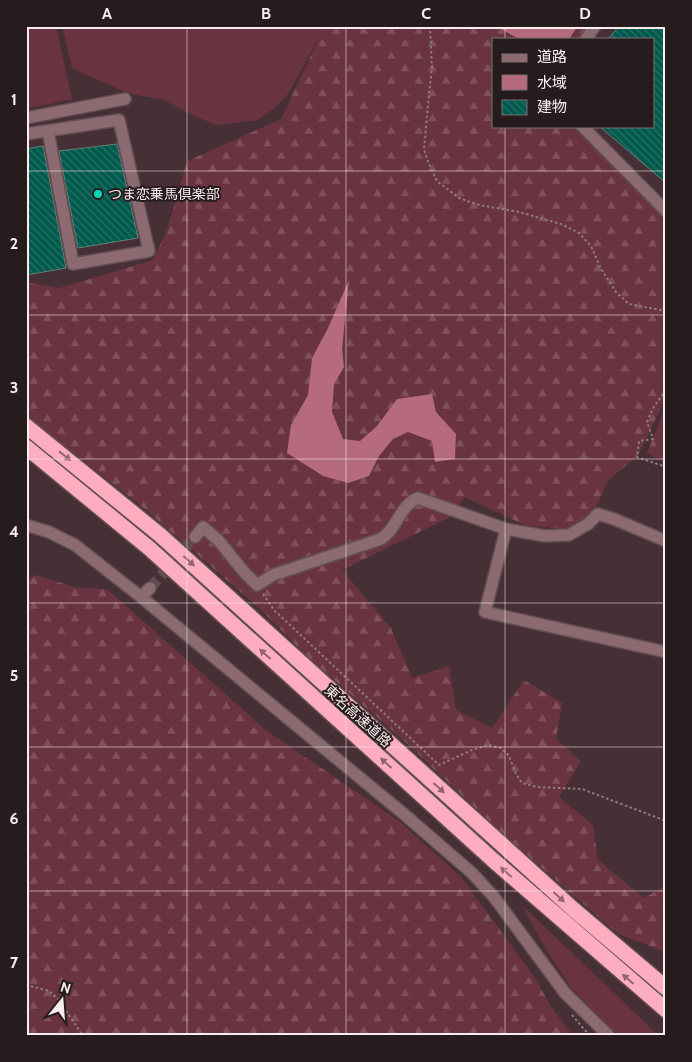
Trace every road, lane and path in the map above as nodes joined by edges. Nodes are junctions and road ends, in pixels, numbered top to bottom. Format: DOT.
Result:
graph roads {
  1 [pos="430,26"];
  2 [pos="595,26"];
  3 [pos="587,38"];
  4 [pos="125,99"];
  5 [pos="26,118"];
  6 [pos="584,128"];
  7 [pos="48,131"];
  8 [pos="26,134"];
  9 [pos="666,211"];
  10 [pos="666,311"];
  11 [pos="666,390"];
  12 [pos="26,426"];
  13 [pos="26,447"];
  14 [pos="666,467"];
  15 [pos="26,525"];
  16 [pos="506,529"];
  17 [pos="194,537"];
  18 [pos="666,541"];
  19 [pos="256,585"];
  20 [pos="150,588"];
  21 [pos="141,597"];
  22 [pos="666,652"];
  23 [pos="666,821"];
  24 [pos="26,985"];
  25 [pos="666,988"];
  26 [pos="666,1010"];
  27 [pos="83,1036"];
  28 [pos="609,1036"];
  1 -- 10 [label="path"];
  2 -- 3 [label="street"];
  4 -- 5 [label="street"];
  6 -- 9 [label="street"];
  7 -- 7 [label="street"];
  7 -- 8 [label="street"];
  11 -- 14 [label="path"];
  12 -- 25 [label="highway, 東名高速道路, one-way"];
  26 -- 13 [label="highway, 東名高速道路, one-way"];
  15 -- 21 [label="street"];
  16 -- 18 [label="street"];
  16 -- 19 [label="street"];
  16 -- 22 [label="street"];
  17 -- 19 [label="street"];
  19 -- 23 [label="path"];
  20 -- 21 [label="street"];
  21 -- 28 [label="street"];
  24 -- 27 [label="path"];
}
